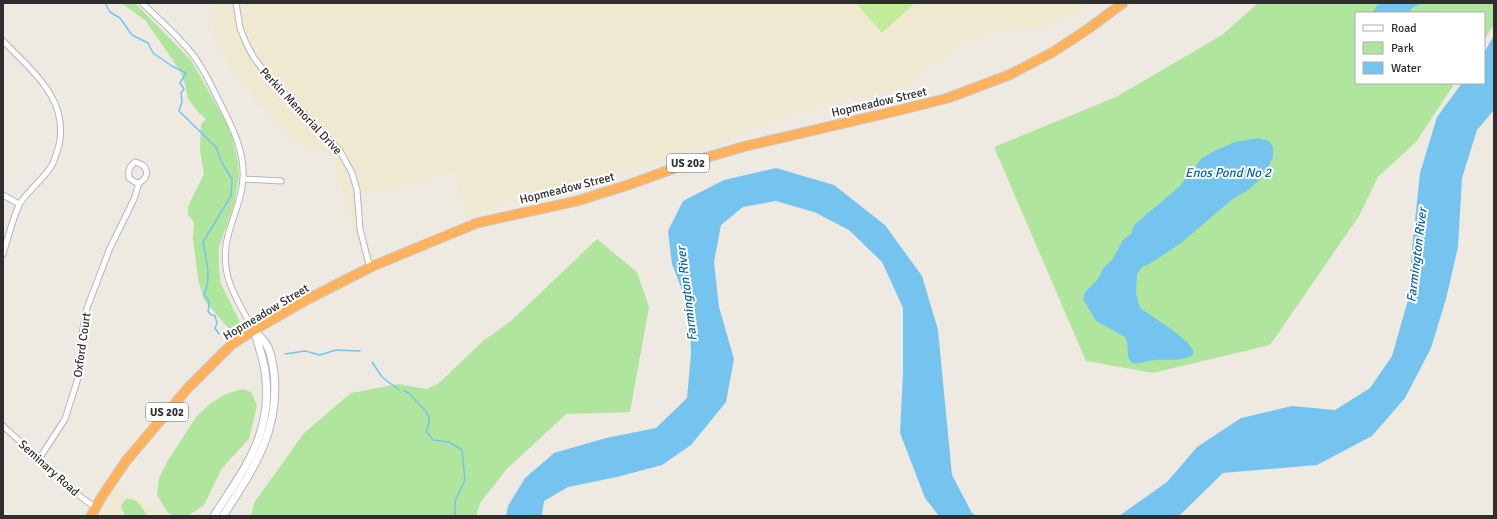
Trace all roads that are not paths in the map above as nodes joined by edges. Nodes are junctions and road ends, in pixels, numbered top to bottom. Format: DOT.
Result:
graph roads {
  1 [pos="142,3"];
  2 [pos="236,3"];
  3 [pos="1123,3"];
  4 [pos="3,41"];
  5 [pos="243,179"];
  6 [pos="281,181"];
  7 [pos="139,183"];
  8 [pos="3,195"];
  9 [pos="20,204"];
  10 [pos="3,254"];
  11 [pos="370,268"];
  12 [pos="254,330"];
  13 [pos="3,426"];
  14 [pos="39,459"];
  15 [pos="94,512"];
  16 [pos="214,516"];
  17 [pos="223,516"];
  1 -- 5 [label="street"];
  2 -- 11 [label="street, Perkin Memorial Drive"];
  3 -- 11 [label="highway, Hopmeadow Street / US 202"];
  4 -- 9 [label="street"];
  5 -- 6 [label="street"];
  5 -- 12 [label="street"];
  7 -- 14 [label="street, Oxford Court"];
  8 -- 9 [label="street"];
  9 -- 10 [label="street"];
  11 -- 12 [label="highway, Hopmeadow Street / US 202"];
  12 -- 15 [label="highway, Hopmeadow Street / US 202"];
  12 -- 16 [label="street"];
  12 -- 17 [label="street"];
  13 -- 14 [label="street, Seminary Road"];
  14 -- 15 [label="street, Seminary Road"];
}
